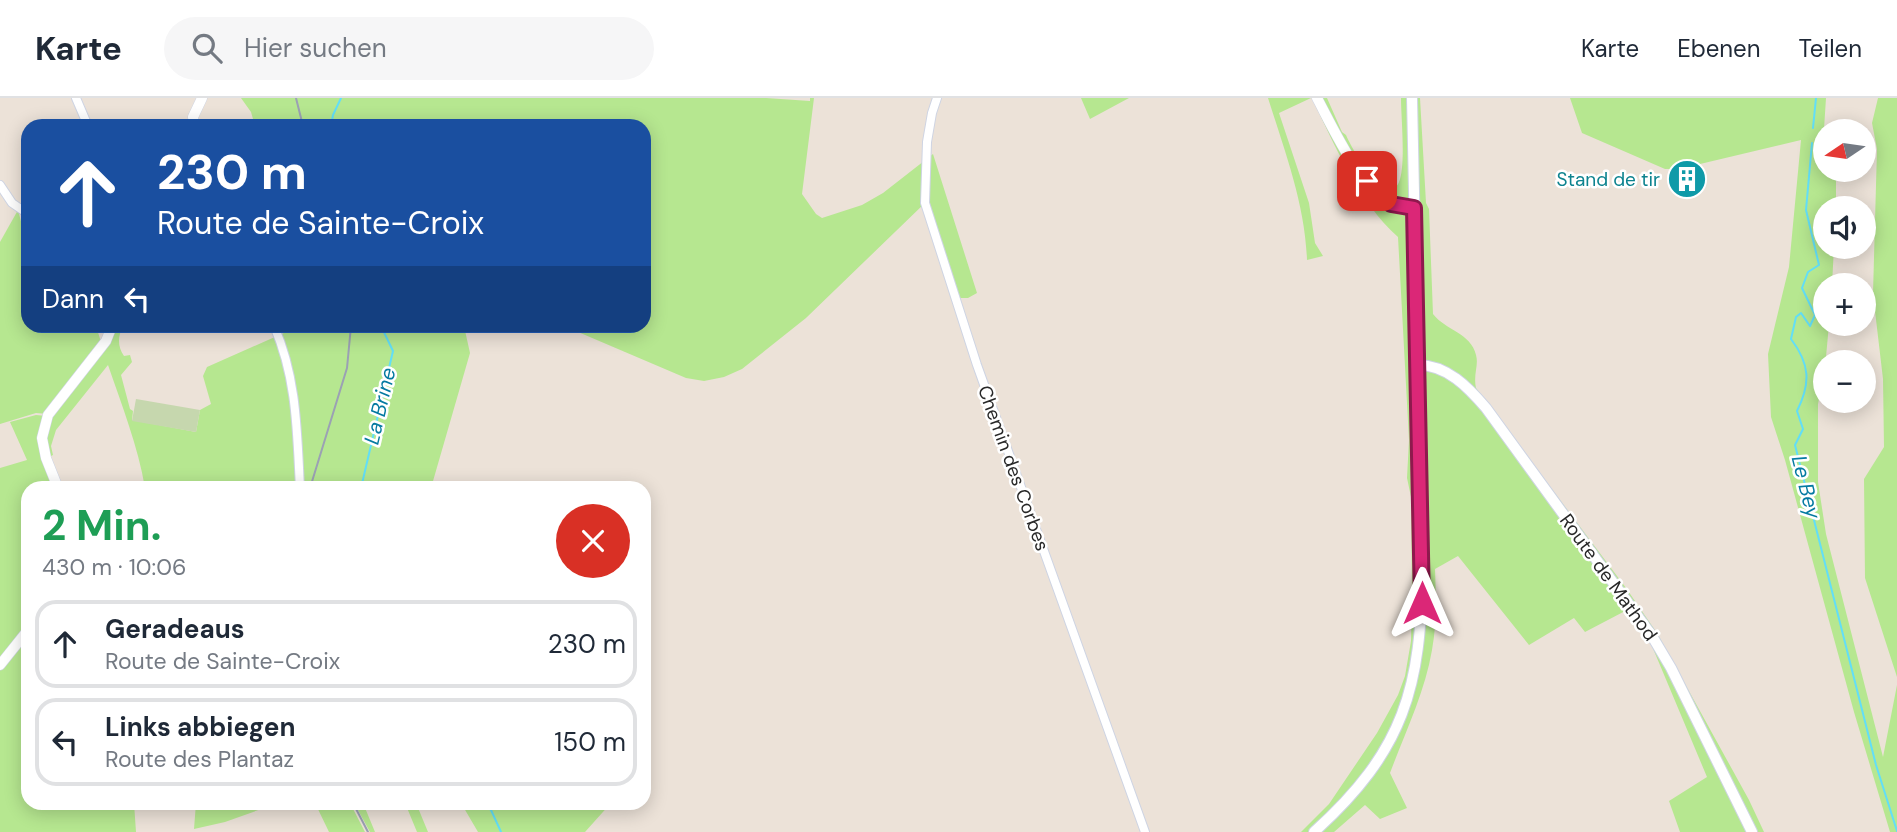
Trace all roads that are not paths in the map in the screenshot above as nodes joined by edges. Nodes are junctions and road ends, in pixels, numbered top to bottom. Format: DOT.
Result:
graph roads {
  1 [pos="76,98"];
  2 [pos="202,98"];
  3 [pos="937,98"];
  4 [pos="1317,98"];
  5 [pos="1412,98"];
  6 [pos="85,119"];
  7 [pos="193,119"];
  8 [pos="0,185"];
  9 [pos="1414,208"];
  10 [pos="21,209"];
  11 [pos="109,333"];
  12 [pos="277,333"];
  13 [pos="1418,365"];
  14 [pos="55,481"];
  15 [pos="300,481"];
  16 [pos="21,638"];
  17 [pos="0,665"];
  18 [pos="1145,832"];
  19 [pos="1314,832"];
  20 [pos="1752,832"];
  1 -- 6 [label="street"];
  2 -- 7 [label="street"];
  3 -- 18 [label="street, Chemin des Corbes"];
  4 -- 9 [label="street"];
  5 -- 9 [label="main road"];
  8 -- 10 [label="street"];
  9 -- 13 [label="main road"];
  11 -- 14 [label="street"];
  12 -- 15 [label="street"];
  13 -- 19 [label="main road"];
  13 -- 20 [label="main road, Route de Mathod"];
  16 -- 17 [label="street"];
}
